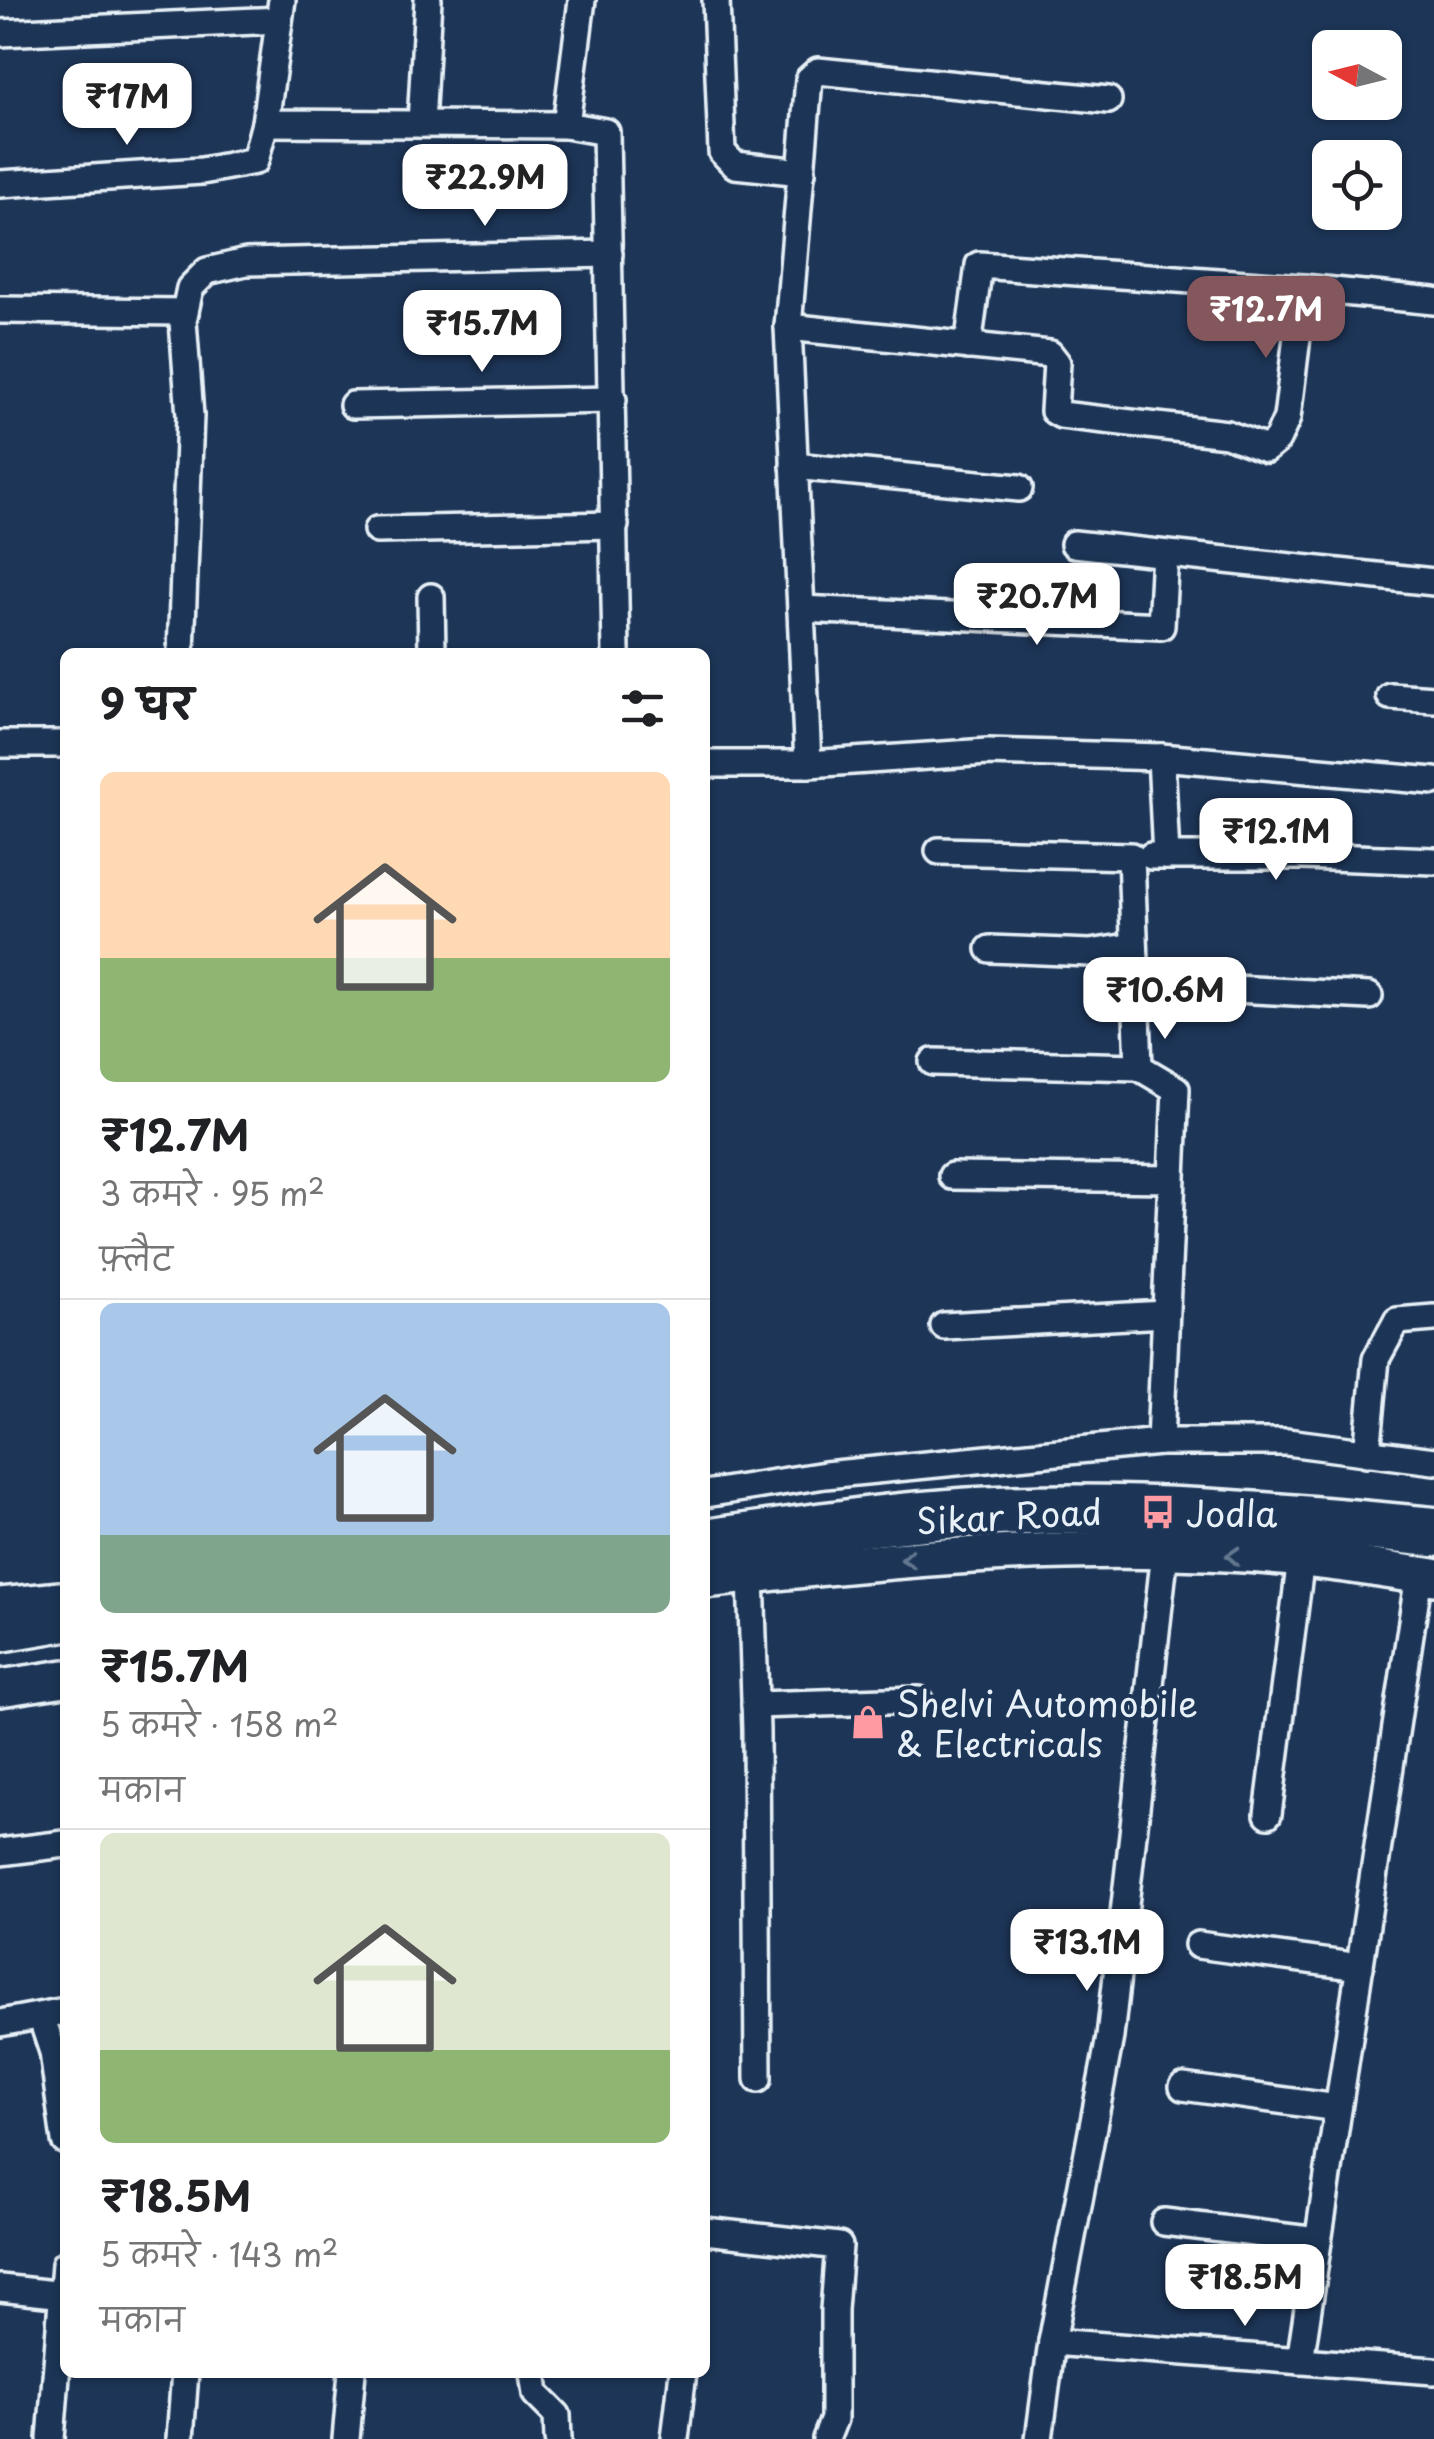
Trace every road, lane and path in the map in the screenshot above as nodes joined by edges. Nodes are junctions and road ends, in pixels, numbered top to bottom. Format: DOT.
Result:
graph roads {
  1 [pos="428,0"];
  2 [pos="582,0"];
  3 [pos="716,0"];
  4 [pos="281,10"];
  5 [pos="0,33"];
  6 [pos="1108,100"];
  7 [pos="265,123"];
  8 [pos="420,124"];
  9 [pos="566,125"];
  10 [pos="802,172"];
  11 [pos="0,184"];
  12 [pos="610,254"];
  13 [pos="1303,288"];
  14 [pos="1434,301"];
  15 [pos="0,310"];
  16 [pos="185,312"];
  17 [pos="788,327"];
  18 [pos="968,346"];
  19 [pos="613,400"];
  20 [pos="353,406"];
  21 [pos="794,466"];
  22 [pos="1018,488"];
  23 [pos="615,526"];
  24 [pos="376,530"];
  25 [pos="1074,544"];
  26 [pos="1165,554"];
  27 [pos="1434,582"];
  28 [pos="431,597"];
  29 [pos="800,609"];
  30 [pos="181,648"];
  31 [pos="432,648"];
  32 [pos="616,648"];
  33 [pos="1390,696"];
  34 [pos="1434,699"];
  35 [pos="0,744"];
  36 [pos="60,744"];
  37 [pos="1161,757"];
  38 [pos="710,764"];
  39 [pos="808,764"];
  40 [pos="1434,781"];
  41 [pos="939,851"];
  42 [pos="1130,856"];
  43 [pos="1166,856"];
  44 [pos="1434,862"];
  45 [pos="1134,946"];
  46 [pos="990,950"];
  47 [pos="1136,984"];
  48 [pos="1368,996"];
  49 [pos="933,1062"];
  50 [pos="1139,1068"];
  51 [pos="952,1176"];
  52 [pos="1171,1179"];
  53 [pos="1165,1314"];
  54 [pos="1434,1318"];
  55 [pos="944,1326"];
  56 [pos="1160,1442"];
  57 [pos="1368,1453"];
  58 [pos="1434,1461"];
  59 [pos="710,1493"];
  60 [pos="1434,1503"];
  61 [pos="710,1514"];
  62 [pos="710,1543"];
  63 [pos="1165,1552"];
  64 [pos="1300,1559"];
  65 [pos="1429,1562"];
  66 [pos="751,1575"];
  67 [pos="710,1579"];
  68 [pos="60,1595"];
  69 [pos="0,1601"];
  70 [pos="60,1617"];
  71 [pos="0,1626"];
  72 [pos="60,1646"];
  73 [pos="0,1655"];
  74 [pos="60,1679"];
  75 [pos="0,1688"];
  76 [pos="919,1700"];
  77 [pos="755,1706"];
  78 [pos="1268,1814"];
  79 [pos="60,1845"];
  80 [pos="0,1852"];
  81 [pos="1198,1945"];
  82 [pos="1360,1966"];
  83 [pos="53,2013"];
  84 [pos="0,2023"];
  85 [pos="758,2079"];
  86 [pos="1183,2086"];
  87 [pos="60,2104"];
  88 [pos="1338,2108"];
  89 [pos="1164,2222"];
  90 [pos="710,2232"];
  91 [pos="1318,2241"];
  92 [pos="0,2288"];
  93 [pos="60,2295"];
  94 [pos="60,2339"];
  95 [pos="1052,2342"];
  96 [pos="1300,2360"];
  97 [pos="1434,2371"];
  98 [pos="184,2378"];
  99 [pos="351,2378"];
  100 [pos="534,2378"];
  101 [pos="682,2378"];
  102 [pos="51,2439"];
  103 [pos="180,2439"];
  104 [pos="346,2439"];
  105 [pos="558,2439"];
  106 [pos="675,2439"];
  107 [pos="826,2439"];
  108 [pos="1038,2439"];
  1 -- 8 [label="street"];
  2 -- 9 [label="street"];
  3 -- 10 [label="street"];
  4 -- 5 [label="street"];
  4 -- 7 [label="street"];
  6 -- 10 [label="street"];
  7 -- 8 [label="street"];
  7 -- 11 [label="street"];
  8 -- 9 [label="street"];
  9 -- 12 [label="street"];
  10 -- 17 [label="street"];
  12 -- 16 [label="street"];
  12 -- 19 [label="street"];
  13 -- 14 [label="street"];
  13 -- 18 [label="street"];
  13 -- 18 [label="street"];
  15 -- 16 [label="street"];
  16 -- 30 [label="street"];
  17 -- 18 [label="street"];
  17 -- 21 [label="street"];
  19 -- 20 [label="street"];
  19 -- 23 [label="street"];
  21 -- 22 [label="street"];
  21 -- 29 [label="street"];
  23 -- 24 [label="street"];
  23 -- 32 [label="street"];
  25 -- 26 [label="street"];
  26 -- 27 [label="street"];
  26 -- 29 [label="street"];
  28 -- 31 [label="street"];
  29 -- 39 [label="street"];
  33 -- 34 [label="street"];
  35 -- 36 [label="street"];
  37 -- 39 [label="street"];
  37 -- 40 [label="street"];
  37 -- 43 [label="street"];
  38 -- 39 [label="street"];
  41 -- 42 [label="street"];
  42 -- 43 [label="street"];
  42 -- 45 [label="street"];
  43 -- 44 [label="street"];
  45 -- 46 [label="street"];
  45 -- 47 [label="street"];
  47 -- 48 [label="street"];
  47 -- 50 [label="street"];
  49 -- 50 [label="street"];
  50 -- 52 [label="street"];
  51 -- 52 [label="street"];
  52 -- 53 [label="street"];
  53 -- 55 [label="street"];
  53 -- 56 [label="street"];
  54 -- 57 [label="street"];
  56 -- 57 [label="street"];
  56 -- 59 [label="street"];
  57 -- 58 [label="street"];
  60 -- 61 [label="highway"];
  62 -- 65 [label="highway, Sikar Road"];
  64 -- 63 [label="main road, one-way"];
  63 -- 66 [label="main road, one-way"];
  63 -- 95 [label="street"];
  64 -- 65 [label="main road"];
  64 -- 78 [label="street"];
  65 -- 82 [label="street"];
  66 -- 67 [label="main road"];
  66 -- 77 [label="street"];
  68 -- 69 [label="street"];
  70 -- 71 [label="highway"];
  72 -- 73 [label="highway"];
  74 -- 75 [label="main road"];
  76 -- 77 [label="street"];
  77 -- 85 [label="street"];
  79 -- 80 [label="street"];
  81 -- 82 [label="street"];
  82 -- 88 [label="street"];
  83 -- 84 [label="street"];
  83 -- 87 [label="street"];
  86 -- 88 [label="street"];
  88 -- 91 [label="street"];
  89 -- 91 [label="street"];
  90 -- 107 [label="street"];
  91 -- 96 [label="street"];
  92 -- 93 [label="street"];
  94 -- 102 [label="street"];
  95 -- 96 [label="street"];
  95 -- 108 [label="street"];
  96 -- 97 [label="street"];
  98 -- 103 [label="street"];
  99 -- 104 [label="street"];
  100 -- 105 [label="street"];
  101 -- 106 [label="street"];
}
